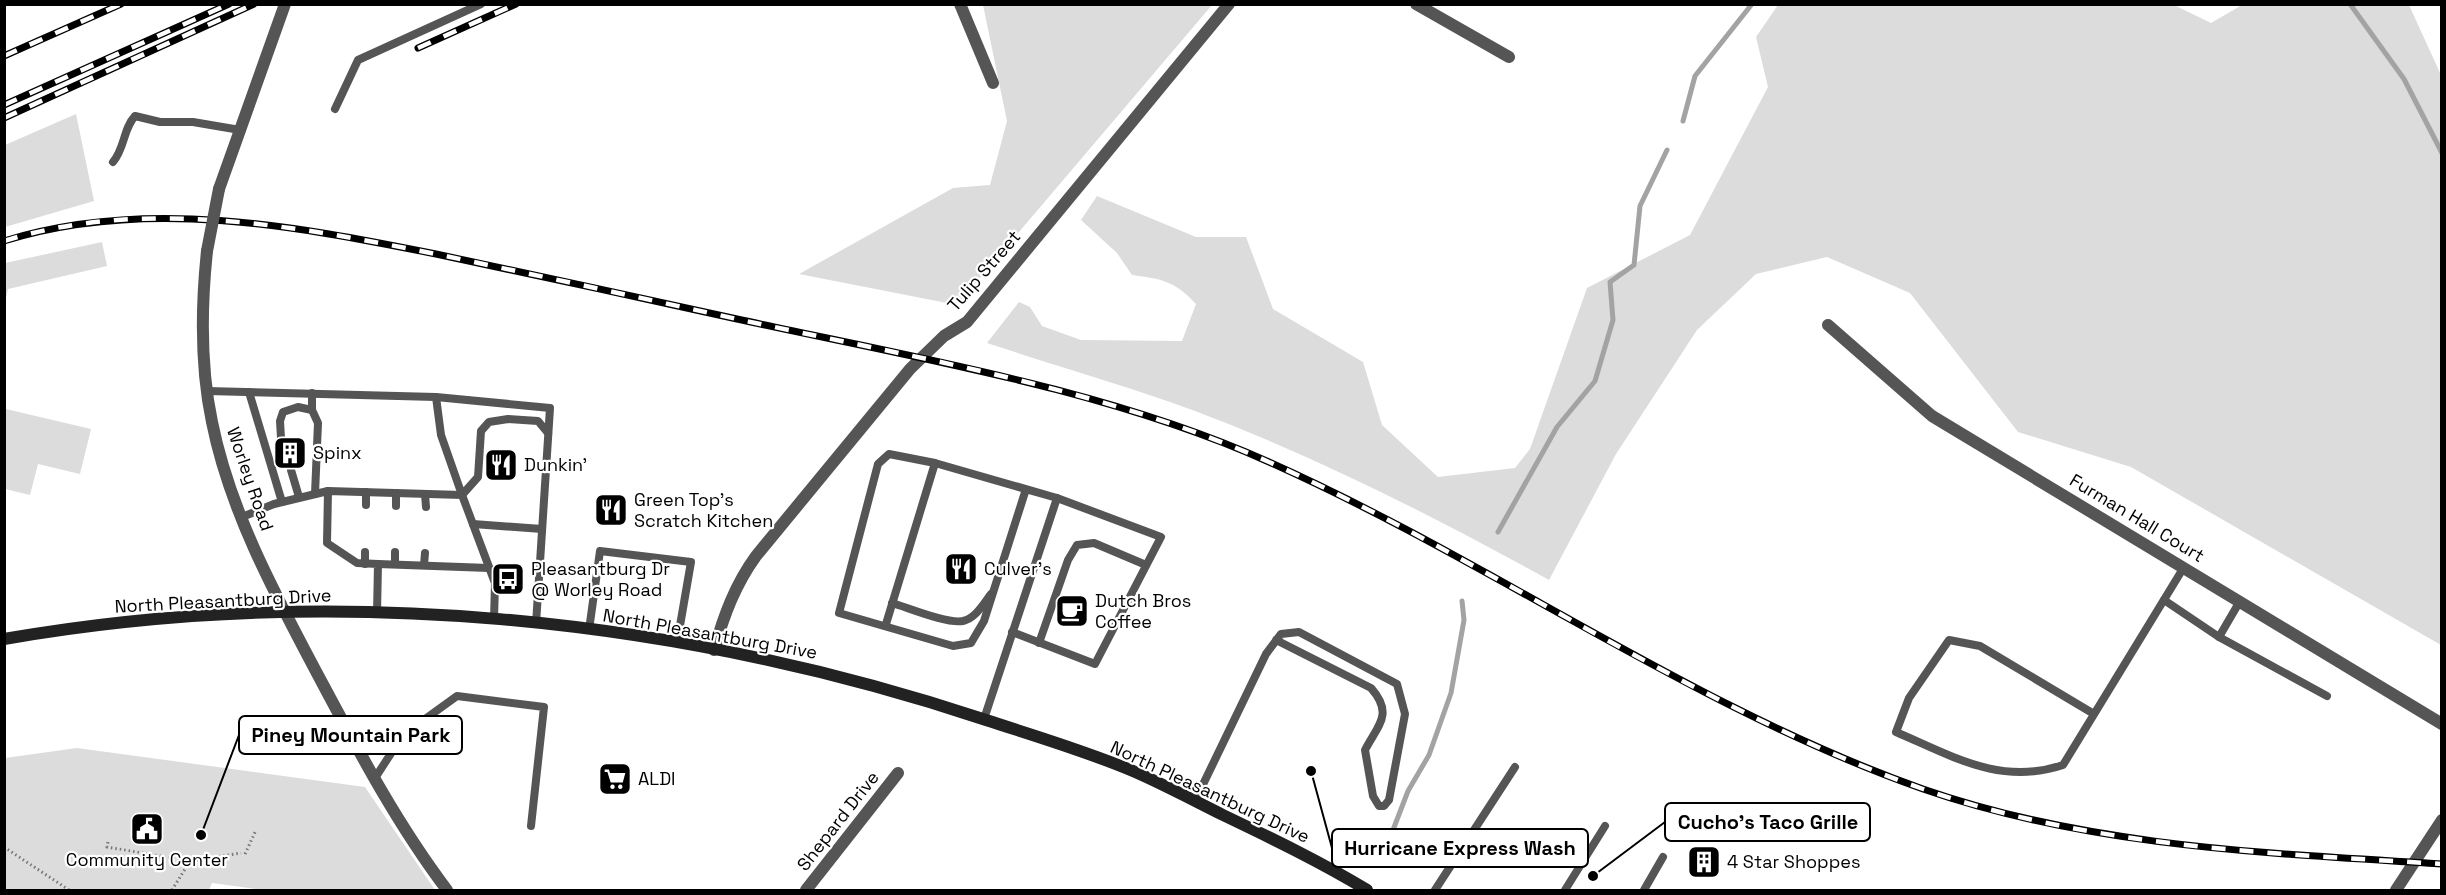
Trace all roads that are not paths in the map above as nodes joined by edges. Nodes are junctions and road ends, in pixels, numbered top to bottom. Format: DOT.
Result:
graph roads {
  1 [pos="285,4"];
  2 [pos="481,4"];
  3 [pos="960,4"];
  4 [pos="1229,4"];
  5 [pos="1416,4"];
  6 [pos="1509,57"];
  7 [pos="993,83"];
  8 [pos="335,110"];
  9 [pos="240,130"];
  10 [pos="113,162"];
  11 [pos="1828,325"];
  12 [pos="207,392"];
  13 [pos="249,392"];
  14 [pos="312,393"];
  15 [pos="436,397"];
  16 [pos="312,410"];
  17 [pos="549,433"];
  18 [pos="281,438"];
  19 [pos="935,464"];
  20 [pos="291,470"];
  21 [pos="1026,489"];
  22 [pos="328,491"];
  23 [pos="366,492"];
  24 [pos="396,493"];
  25 [pos="315,494"];
  26 [pos="425,494"];
  27 [pos="462,495"];
  28 [pos="299,497"];
  29 [pos="1057,498"];
  30 [pos="282,502"];
  31 [pos="366,505"];
  32 [pos="396,506"];
  33 [pos="426,507"];
  34 [pos="242,517"];
  35 [pos="472,525"];
  36 [pos="542,529"];
  37 [pos="365,552"];
  38 [pos="395,552"];
  39 [pos="424,553"];
  40 [pos="365,564"];
  41 [pos="378,564"];
  42 [pos="395,564"];
  43 [pos="424,565"];
  44 [pos="1146,565"];
  45 [pos="2184,567"];
  46 [pos="489,568"];
  47 [pos="993,591"];
  48 [pos="2163,600"];
  49 [pos="2240,601"];
  50 [pos="892,603"];
  51 [pos="283,613"];
  52 [pos="377,613"];
  53 [pos="494,620"];
  54 [pos="536,624"];
  55 [pos="886,624"];
  56 [pos="590,630"];
  57 [pos="1012,632"];
  58 [pos="2218,637"];
  59 [pos="4,639"];
  60 [pos="1276,640"];
  61 [pos="677,643"];
  62 [pos="1039,643"];
  63 [pos="714,650"];
  64 [pos="2326,696"];
  65 [pos="2094,714"];
  66 [pos="984,719"];
  67 [pos="2442,724"];
  68 [pos="1515,767"];
  69 [pos="898,773"];
  70 [pos="375,778"];
  71 [pos="1195,801"];
  72 [pos="2442,820"];
  73 [pos="531,826"];
  74 [pos="1605,826"];
  75 [pos="1663,857"];
  76 [pos="447,891"];
  77 [pos="806,891"];
  78 [pos="1367,891"];
  79 [pos="1435,891"];
  80 [pos="1565,891"];
  81 [pos="1644,891"];
  82 [pos="2397,891"];
  1 -- 9 [label="street, Worley Road"];
  2 -- 8 [label="lane"];
  3 -- 7 [label="street"];
  4 -- 63 [label="street, Tulip Street"];
  5 -- 6 [label="street"];
  9 -- 10 [label="lane"];
  9 -- 12 [label="street, Worley Road, bridge"];
  11 -- 45 [label="street, Furman Hall Court"];
  12 -- 13 [label="lane"];
  12 -- 34 [label="street, Worley Road"];
  13 -- 14 [label="lane"];
  13 -- 30 [label="lane"];
  14 -- 15 [label="lane"];
  14 -- 16 [label="lane"];
  15 -- 17 [label="lane"];
  15 -- 27 [label="lane"];
  16 -- 18 [label="lane"];
  16 -- 25 [label="lane"];
  17 -- 27 [label="lane"];
  17 -- 36 [label="lane"];
  19 -- 21 [label="lane"];
  19 -- 50 [label="lane"];
  19 -- 55 [label="lane"];
  20 -- 28 [label="lane"];
  21 -- 29 [label="lane"];
  21 -- 47 [label="lane"];
  22 -- 23 [label="lane"];
  22 -- 25 [label="lane"];
  22 -- 40 [label="lane"];
  23 -- 24 [label="lane"];
  23 -- 31 [label="lane"];
  24 -- 26 [label="lane"];
  24 -- 32 [label="lane"];
  25 -- 28 [label="lane"];
  26 -- 27 [label="lane"];
  26 -- 33 [label="lane"];
  27 -- 35 [label="lane"];
  28 -- 30 [label="lane"];
  29 -- 44 [label="lane"];
  29 -- 57 [label="lane"];
  30 -- 34 [label="lane"];
  34 -- 51 [label="street, Worley Road"];
  35 -- 36 [label="lane"];
  35 -- 46 [label="lane"];
  36 -- 54 [label="lane"];
  37 -- 40 [label="lane"];
  38 -- 42 [label="lane"];
  39 -- 43 [label="lane"];
  40 -- 41 [label="lane"];
  41 -- 42 [label="lane"];
  41 -- 52 [label="lane"];
  42 -- 43 [label="lane"];
  43 -- 46 [label="lane"];
  44 -- 62 [label="lane"];
  44 -- 62 [label="lane"];
  45 -- 48 [label="lane"];
  45 -- 49 [label="street, Furman Hall Court"];
  46 -- 53 [label="lane"];
  47 -- 50 [label="lane"];
  47 -- 55 [label="lane"];
  48 -- 58 [label="lane"];
  48 -- 65 [label="lane"];
  49 -- 58 [label="lane"];
  49 -- 67 [label="street, Furman Hall Court"];
  50 -- 55 [label="lane"];
  51 -- 52 [label="main road, North Pleasantburg Drive"];
  51 -- 59 [label="main road, North Pleasantburg Drive"];
  51 -- 70 [label="street, Worley Road"];
  52 -- 53 [label="main road, North Pleasantburg Drive"];
  53 -- 54 [label="main road, North Pleasantburg Drive"];
  54 -- 56 [label="main road, North Pleasantburg Drive"];
  56 -- 61 [label="main road, North Pleasantburg Drive"];
  56 -- 61 [label="lane"];
  57 -- 62 [label="lane"];
  57 -- 66 [label="lane"];
  58 -- 64 [label="lane"];
  60 -- 60 [label="lane"];
  60 -- 71 [label="lane"];
  61 -- 63 [label="main road, North Pleasantburg Drive"];
  63 -- 66 [label="main road, North Pleasantburg Drive"];
  65 -- 65 [label="lane"];
  66 -- 71 [label="main road, North Pleasantburg Drive"];
  68 -- 79 [label="lane"];
  69 -- 77 [label="street, Shepard Drive"];
  70 -- 73 [label="lane"];
  70 -- 76 [label="street, Worley Road"];
  71 -- 78 [label="main road, North Pleasantburg Drive"];
  72 -- 82 [label="street"];
  74 -- 80 [label="lane"];
  75 -- 81 [label="lane"];
}
